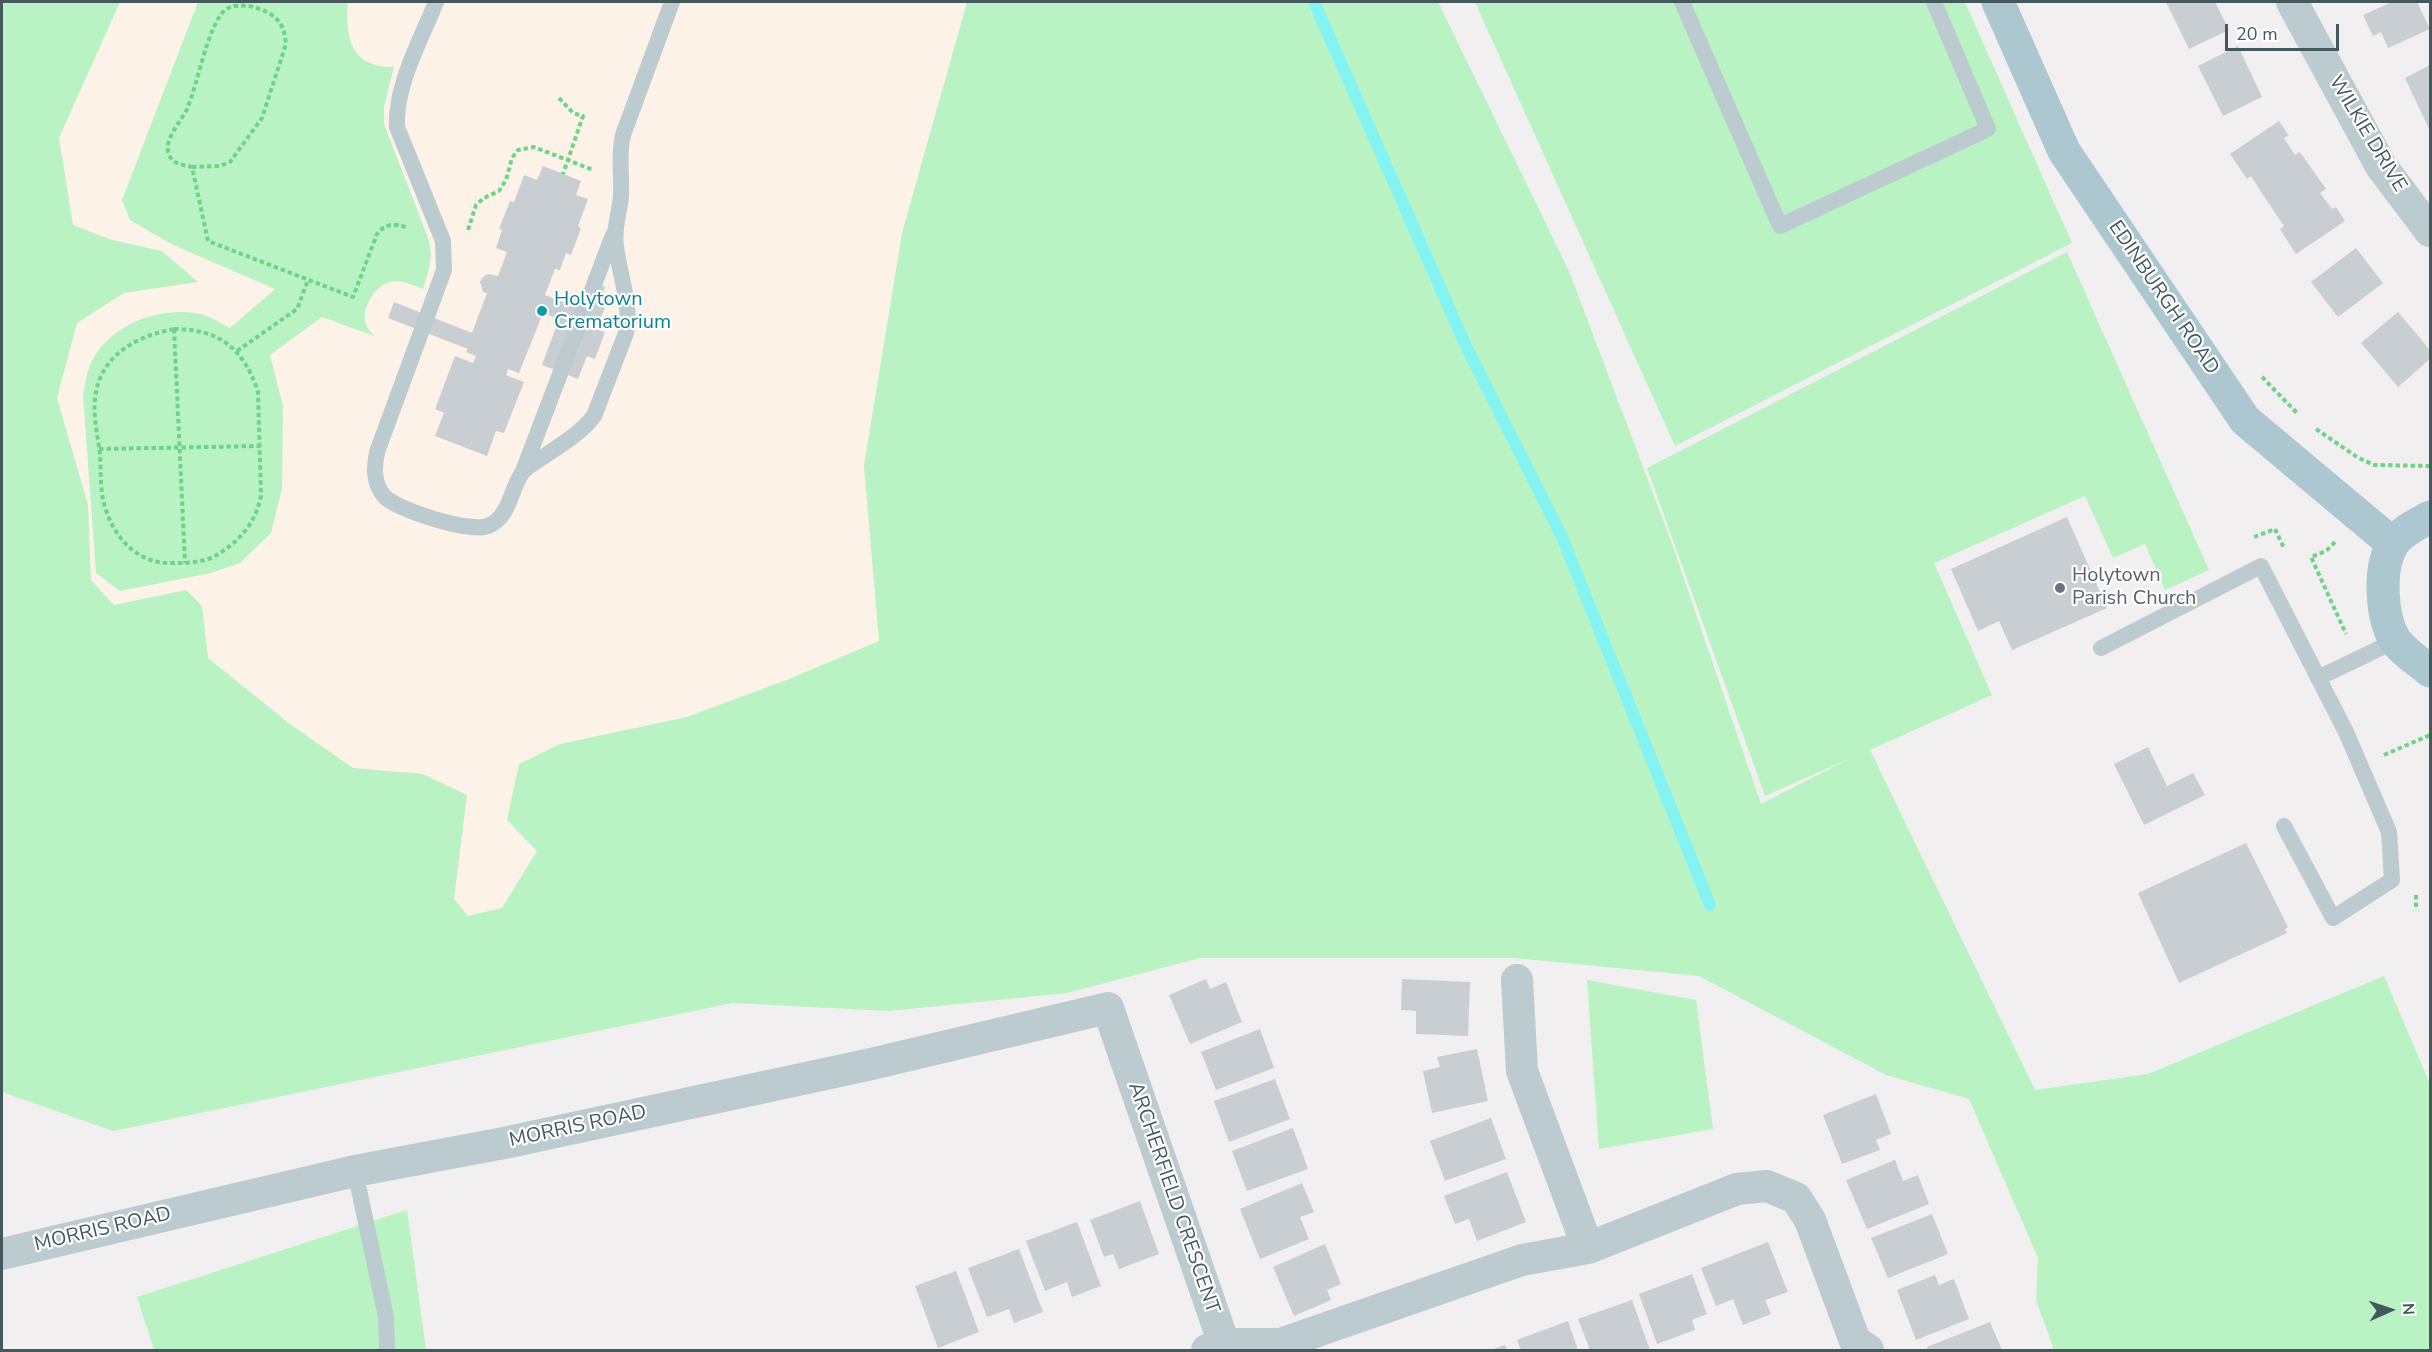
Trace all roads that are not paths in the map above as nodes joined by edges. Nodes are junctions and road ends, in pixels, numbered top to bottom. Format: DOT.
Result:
graph roads {
  1 [pos="436,2"];
  2 [pos="672,2"];
  3 [pos="1682,2"];
  4 [pos="1934,2"];
  5 [pos="1998,2"];
  6 [pos="2292,2"];
  7 [pos="615,229"];
  8 [pos="2430,231"];
  9 [pos="523,471"];
  10 [pos="2430,517"];
  11 [pos="2393,544"];
  12 [pos="2396,641"];
  13 [pos="2101,648"];
  14 [pos="2430,671"];
  15 [pos="2318,678"];
  16 [pos="2284,826"];
  17 [pos="1517,980"];
  18 [pos="1122,1053"];
  19 [pos="355,1171"];
  20 [pos="1588,1248"];
  21 [pos="2,1254"];
  22 [pos="1216,1347"];
  23 [pos="387,1350"];
  24 [pos="1868,1350"];
  1 -- 9 [label="lane"];
  2 -- 7 [label="lane"];
  3 -- 4 [label="lane"];
  5 -- 11 [label="main road, EDINBURGH ROAD"];
  6 -- 8 [label="street, WILKIE DRIVE"];
  7 -- 9 [label="lane"];
  7 -- 9 [label="lane"];
  10 -- 11 [label="main road"];
  11 -- 12 [label="main road"];
  12 -- 14 [label="main road"];
  12 -- 15 [label="lane"];
  13 -- 15 [label="lane"];
  15 -- 16 [label="lane"];
  17 -- 20 [label="street"];
  18 -- 19 [label="street, MORRIS ROAD"];
  18 -- 22 [label="street, ARCHERFIELD CRESCENT"];
  19 -- 21 [label="street, MORRIS ROAD"];
  19 -- 23 [label="lane"];
  20 -- 22 [label="street, ARCHERFIELD CRESCENT"];
  20 -- 24 [label="street, ARCHERFIELD CRESCENT"];
}
